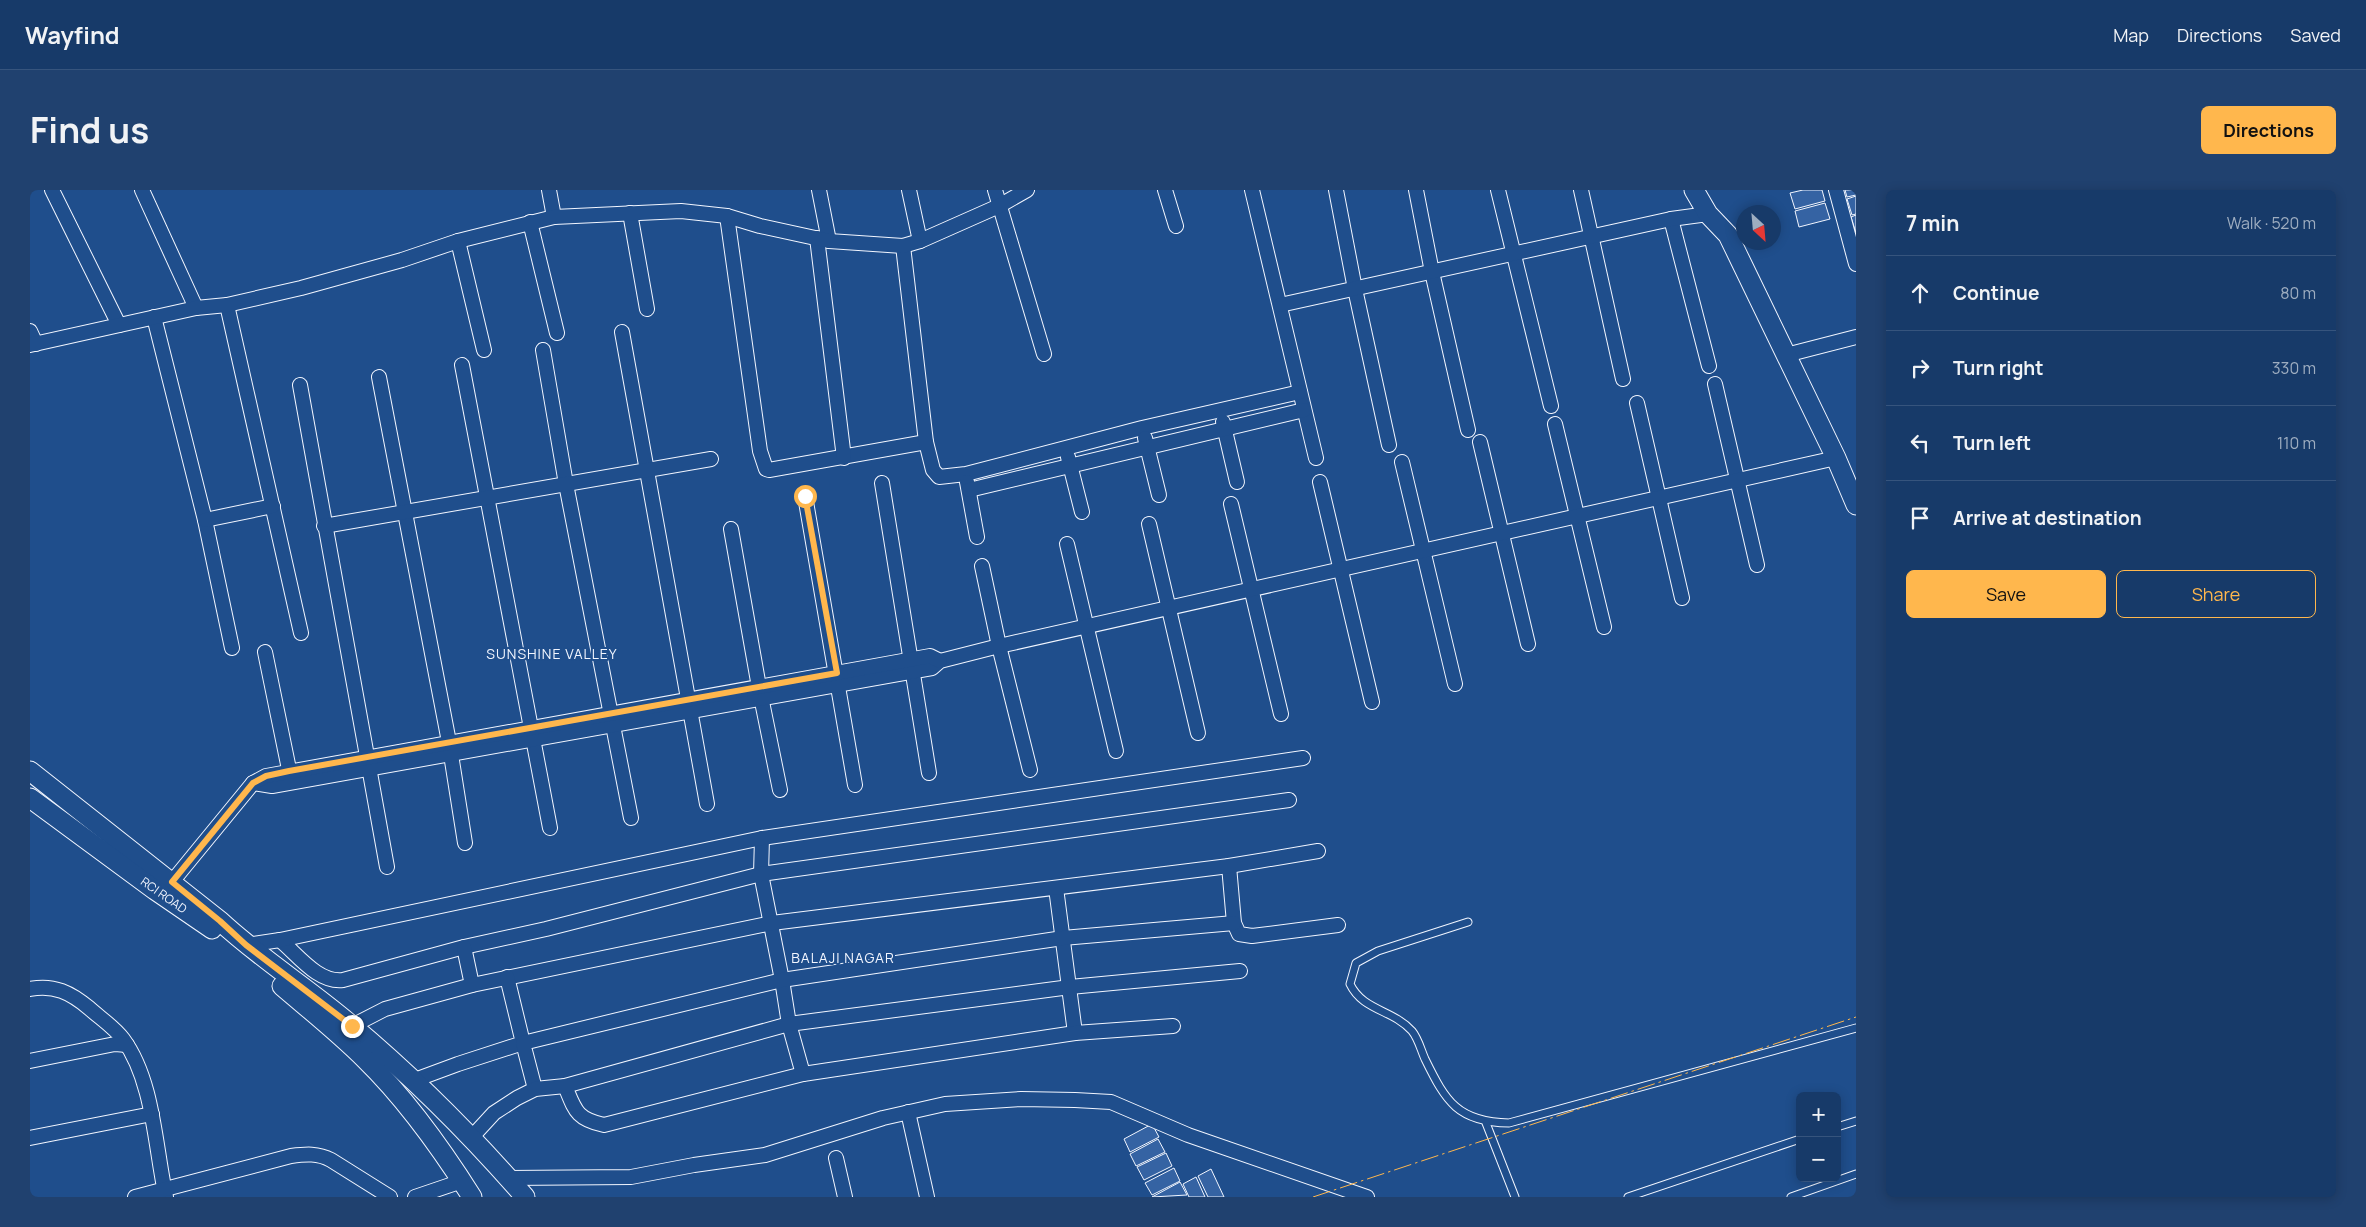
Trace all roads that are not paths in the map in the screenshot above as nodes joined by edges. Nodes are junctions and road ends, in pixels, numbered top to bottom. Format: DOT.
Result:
graph roads {
  1 [pos="52,190"];
  2 [pos="142,190"];
  3 [pos="550,190"];
  4 [pos="819,190"];
  5 [pos="909,190"];
  6 [pos="995,190"];
  7 [pos="1027,190"];
  8 [pos="1165,190"];
  9 [pos="1252,190"];
  10 [pos="1336,190"];
  11 [pos="1416,190"];
  12 [pos="1498,190"];
  13 [pos="1581,190"];
  14 [pos="1694,190"];
  15 [pos="1836,190"];
  16 [pos="999,206"];
  17 [pos="630,214"];
  18 [pos="1708,214"];
  19 [pos="554,216"];
  20 [pos="727,216"];
  21 [pos="1671,219"];
  22 [pos="530,222"];
  23 [pos="1176,226"];
  24 [pos="1591,236"];
  25 [pos="823,240"];
  26 [pos="458,241"];
  27 [pos="920,241"];
  28 [pos="903,246"];
  29 [pos="1513,254"];
  30 [pos="1856,264"];
  31 [pos="1432,272"];
  32 [pos="1355,289"];
  33 [pos="227,304"];
  34 [pos="1280,305"];
  35 [pos="196,308"];
  36 [pos="647,309"];
  37 [pos="154,317"];
  38 [pos="119,325"];
  39 [pos="30,331"];
  40 [pos="622,332"];
  41 [pos="557,333"];
  42 [pos="1856,337"];
  43 [pos="33,345"];
  44 [pos="484,350"];
  45 [pos="542,350"];
  46 [pos="1044,354"];
  47 [pos="1786,355"];
  48 [pos="462,365"];
  49 [pos="1708,366"];
  50 [pos="379,377"];
  51 [pos="1623,379"];
  52 [pos="1715,384"];
  53 [pos="300,385"];
  54 [pos="1300,392"];
  55 [pos="1637,403"];
  56 [pos="1551,406"];
  57 [pos="1304,410"];
  58 [pos="1221,411"];
  59 [pos="1555,424"];
  60 [pos="1142,428"];
  61 [pos="1225,429"];
  62 [pos="1468,430"];
  63 [pos="926,442"];
  64 [pos="1480,442"];
  65 [pos="1390,445"];
  66 [pos="1147,446"];
  67 [pos="1065,447"];
  68 [pos="844,458"];
  69 [pos="1316,458"];
  70 [pos="1836,458"];
  71 [pos="711,459"];
  72 [pos="1402,462"];
  73 [pos="1070,465"];
  74 [pos="646,470"];
  75 [pos="966,474"];
  76 [pos="1738,479"];
  77 [pos="1237,482"];
  78 [pos="1320,482"];
  79 [pos="882,483"];
  80 [pos="566,484"];
  81 [pos="969,490"];
  82 [pos="1159,495"];
  83 [pos="486,496"];
  84 [pos="805,496"];
  85 [pos="1660,497"];
  86 [pos="1231,504"];
  87 [pos="1856,505"];
  88 [pos="273,506"];
  89 [pos="403,511"];
  90 [pos="1082,512"];
  91 [pos="1578,516"];
  92 [pos="205,520"];
  93 [pos="1149,524"];
  94 [pos="324,526"];
  95 [pos="732,529"];
  96 [pos="1502,533"];
  97 [pos="977,537"];
  98 [pos="1067,544"];
  99 [pos="1423,551"];
  100 [pos="1757,565"];
  101 [pos="982,566"];
  102 [pos="1342,569"];
  103 [pos="1252,589"];
  104 [pos="1682,598"];
  105 [pos="1170,608"];
  106 [pos="1088,626"];
  107 [pos="1604,627"];
  108 [pos="301,633"];
  109 [pos="1528,644"];
  110 [pos="999,646"];
  111 [pos="232,648"];
  112 [pos="265,652"];
  113 [pos="912,666"];
  114 [pos="838,679"];
  115 [pos="1454,684"];
  116 [pos="760,693"];
  117 [pos="1372,702"];
  118 [pos="690,706"];
  119 [pos="1281,714"];
  120 [pos="611,720"];
  121 [pos="1198,732"];
  122 [pos="532,734"];
  123 [pos="450,748"];
  124 [pos="1116,751"];
  125 [pos="1303,758"];
  126 [pos="368,762"];
  127 [pos="1030,770"];
  128 [pos="30,771"];
  129 [pos="929,773"];
  130 [pos="290,776"];
  131 [pos="855,785"];
  132 [pos="780,790"];
  133 [pos="30,798"];
  134 [pos="1289,800"];
  135 [pos="707,804"];
  136 [pos="632,818"];
  137 [pos="550,828"];
  138 [pos="762,838"];
  139 [pos="466,843"];
  140 [pos="1318,851"];
  141 [pos="1229,866"];
  142 [pos="387,867"];
  143 [pos="761,874"];
  144 [pos="172,882"];
  145 [pos="1056,888"];
  146 [pos="1468,922"];
  147 [pos="772,923"];
  148 [pos="1234,923"];
  149 [pos="1338,926"];
  150 [pos="1064,938"];
  151 [pos="280,940"];
  152 [pos="246,945"];
  153 [pos="464,947"];
  154 [pos="1240,971"];
  155 [pos="507,977"];
  156 [pos="782,980"];
  157 [pos="472,985"];
  158 [pos="1070,987"];
  159 [pos="30,989"];
  160 [pos="789,1024"];
  161 [pos="352,1026"];
  162 [pos="1173,1026"];
  163 [pos="1856,1028"];
  164 [pos="1075,1033"];
  165 [pos="523,1044"];
  166 [pos="127,1045"];
  167 [pos="30,1061"];
  168 [pos="803,1074"];
  169 [pos="412,1081"];
  170 [pos="565,1086"];
  171 [pos="535,1089"];
  172 [pos="908,1112"];
  173 [pos="152,1114"];
  174 [pos="1856,1121"];
  175 [pos="1486,1123"];
  176 [pos="1841,1126"];
  177 [pos="30,1138"];
  178 [pos="471,1138"];
  179 [pos="1796,1141"];
  180 [pos="836,1158"];
  181 [pos="1856,1174"];
  182 [pos="508,1178"];
  183 [pos="462,1181"];
  184 [pos="166,1193"];
  185 [pos="135,1197"];
  186 [pos="390,1197"];
  187 [pos="415,1197"];
  188 [pos="472,1197"];
  189 [pos="525,1197"];
  190 [pos="846,1197"];
  191 [pos="927,1197"];
  192 [pos="1367,1197"];
  193 [pos="1515,1197"];
  194 [pos="1628,1197"];
  195 [pos="1791,1197"];
  1 -- 38 [label="street"];
  2 -- 35 [label="street"];
  3 -- 19 [label="street"];
  4 -- 25 [label="street"];
  5 -- 27 [label="street"];
  6 -- 16 [label="street"];
  7 -- 16 [label="street"];
  8 -- 23 [label="street"];
  9 -- 34 [label="street"];
  10 -- 32 [label="street"];
  11 -- 31 [label="street"];
  12 -- 29 [label="street"];
  13 -- 24 [label="street"];
  14 -- 18 [label="main road"];
  15 -- 30 [label="street"];
  16 -- 27 [label="street"];
  16 -- 46 [label="street"];
  17 -- 19 [label="street"];
  17 -- 20 [label="street"];
  17 -- 36 [label="street"];
  18 -- 21 [label="street"];
  18 -- 47 [label="main road"];
  19 -- 22 [label="street"];
  20 -- 25 [label="street"];
  20 -- 68 [label="street"];
  21 -- 24 [label="street"];
  21 -- 49 [label="street"];
  22 -- 26 [label="street"];
  22 -- 41 [label="street"];
  24 -- 29 [label="street"];
  24 -- 51 [label="street"];
  25 -- 28 [label="street"];
  25 -- 68 [label="street"];
  26 -- 33 [label="street"];
  26 -- 44 [label="street"];
  27 -- 28 [label="street"];
  28 -- 63 [label="street"];
  29 -- 31 [label="street"];
  29 -- 56 [label="street"];
  31 -- 32 [label="street"];
  31 -- 62 [label="street"];
  32 -- 34 [label="street"];
  32 -- 65 [label="street"];
  33 -- 35 [label="street"];
  33 -- 88 [label="street"];
  34 -- 54 [label="street"];
  35 -- 37 [label="street"];
  37 -- 38 [label="street"];
  37 -- 92 [label="street"];
  38 -- 43 [label="street"];
  39 -- 43 [label="street"];
  40 -- 74 [label="street"];
  42 -- 47 [label="street"];
  45 -- 80 [label="street"];
  47 -- 70 [label="main road"];
  48 -- 83 [label="street"];
  50 -- 89 [label="street"];
  52 -- 76 [label="street"];
  53 -- 94 [label="street"];
  54 -- 57 [label="street"];
  54 -- 58 [label="street"];
  55 -- 85 [label="street"];
  57 -- 61 [label="street"];
  57 -- 69 [label="street"];
  58 -- 60 [label="street"];
  58 -- 61 [label="street"];
  59 -- 91 [label="street"];
  60 -- 66 [label="street"];
  60 -- 67 [label="street"];
  61 -- 66 [label="street"];
  61 -- 77 [label="street"];
  63 -- 68 [label="street"];
  63 -- 75 [label="street"];
  64 -- 96 [label="street"];
  66 -- 73 [label="street"];
  66 -- 82 [label="street"];
  67 -- 73 [label="street"];
  67 -- 75 [label="street"];
  70 -- 76 [label="street"];
  70 -- 87 [label="main road"];
  71 -- 74 [label="street"];
  72 -- 99 [label="street"];
  73 -- 81 [label="street"];
  73 -- 90 [label="street"];
  74 -- 80 [label="street"];
  74 -- 118 [label="street"];
  75 -- 81 [label="street"];
  76 -- 85 [label="street"];
  76 -- 100 [label="street"];
  78 -- 102 [label="street"];
  79 -- 113 [label="street"];
  80 -- 83 [label="street"];
  80 -- 120 [label="street"];
  81 -- 97 [label="street"];
  83 -- 89 [label="street"];
  83 -- 122 [label="street"];
  84 -- 114 [label="street"];
  85 -- 91 [label="street"];
  85 -- 104 [label="street"];
  86 -- 103 [label="street"];
  88 -- 92 [label="street"];
  88 -- 108 [label="street"];
  89 -- 94 [label="street"];
  89 -- 123 [label="street"];
  91 -- 96 [label="street"];
  91 -- 107 [label="street"];
  92 -- 111 [label="street"];
  93 -- 105 [label="street"];
  94 -- 126 [label="street"];
  95 -- 116 [label="street"];
  96 -- 99 [label="street"];
  96 -- 109 [label="street"];
  98 -- 106 [label="street"];
  99 -- 102 [label="street"];
  99 -- 115 [label="street"];
  101 -- 110 [label="street"];
  102 -- 103 [label="street"];
  102 -- 117 [label="street"];
  103 -- 105 [label="street"];
  103 -- 119 [label="street"];
  105 -- 106 [label="street"];
  105 -- 121 [label="street"];
  106 -- 110 [label="street"];
  106 -- 124 [label="street"];
  110 -- 113 [label="street"];
  110 -- 127 [label="street"];
  112 -- 130 [label="street"];
  113 -- 114 [label="street"];
  113 -- 129 [label="street"];
  114 -- 116 [label="street"];
  114 -- 131 [label="street"];
  116 -- 118 [label="street"];
  116 -- 132 [label="street"];
  118 -- 120 [label="street"];
  118 -- 135 [label="street"];
  120 -- 122 [label="street"];
  120 -- 136 [label="street"];
  122 -- 123 [label="street"];
  122 -- 137 [label="street"];
  123 -- 126 [label="street"];
  123 -- 139 [label="street"];
  125 -- 138 [label="street"];
  126 -- 130 [label="street"];
  126 -- 142 [label="street"];
  128 -- 144 [label="main road"];
  130 -- 144 [label="street"];
  133 -- 183 [label="main road, RCI ROAD"];
  134 -- 143 [label="street"];
  138 -- 143 [label="street"];
  138 -- 151 [label="street"];
  140 -- 141 [label="street"];
  141 -- 145 [label="street"];
  141 -- 148 [label="street"];
  143 -- 147 [label="street"];
  143 -- 153 [label="street"];
  144 -- 152 [label="main road"];
  145 -- 147 [label="street"];
  145 -- 150 [label="street"];
  146 -- 175 [label="lane"];
  147 -- 155 [label="street"];
  147 -- 156 [label="street"];
  148 -- 149 [label="street"];
  148 -- 150 [label="street"];
  150 -- 156 [label="street"];
  150 -- 158 [label="street"];
  151 -- 152 [label="street"];
  151 -- 153 [label="street"];
  152 -- 161 [label="main road"];
  153 -- 157 [label="street"];
  154 -- 158 [label="street"];
  155 -- 157 [label="street"];
  155 -- 165 [label="street"];
  156 -- 160 [label="street"];
  156 -- 165 [label="street"];
  157 -- 161 [label="street"];
  158 -- 160 [label="street"];
  158 -- 164 [label="street"];
  159 -- 166 [label="street"];
  160 -- 168 [label="street"];
  160 -- 170 [label="street"];
  161 -- 169 [label="main road"];
  162 -- 164 [label="street"];
  163 -- 175 [label="lane"];
  164 -- 168 [label="street"];
  165 -- 169 [label="street"];
  165 -- 171 [label="street"];
  166 -- 167 [label="street"];
  166 -- 173 [label="street"];
  168 -- 170 [label="street"];
  169 -- 178 [label="main road"];
  170 -- 171 [label="street"];
  171 -- 178 [label="street"];
  172 -- 182 [label="street"];
  172 -- 191 [label="street"];
  172 -- 192 [label="street"];
  173 -- 177 [label="street"];
  173 -- 184 [label="street"];
  174 -- 176 [label="lane"];
  175 -- 193 [label="lane"];
  178 -- 182 [label="main road"];
  179 -- 194 [label="lane"];
  180 -- 190 [label="street"];
  181 -- 195 [label="lane"];
  182 -- 189 [label="main road"];
  183 -- 187 [label="street"];
  183 -- 188 [label="main road, RCI ROAD"];
  184 -- 185 [label="street"];
  184 -- 186 [label="street"];
}
